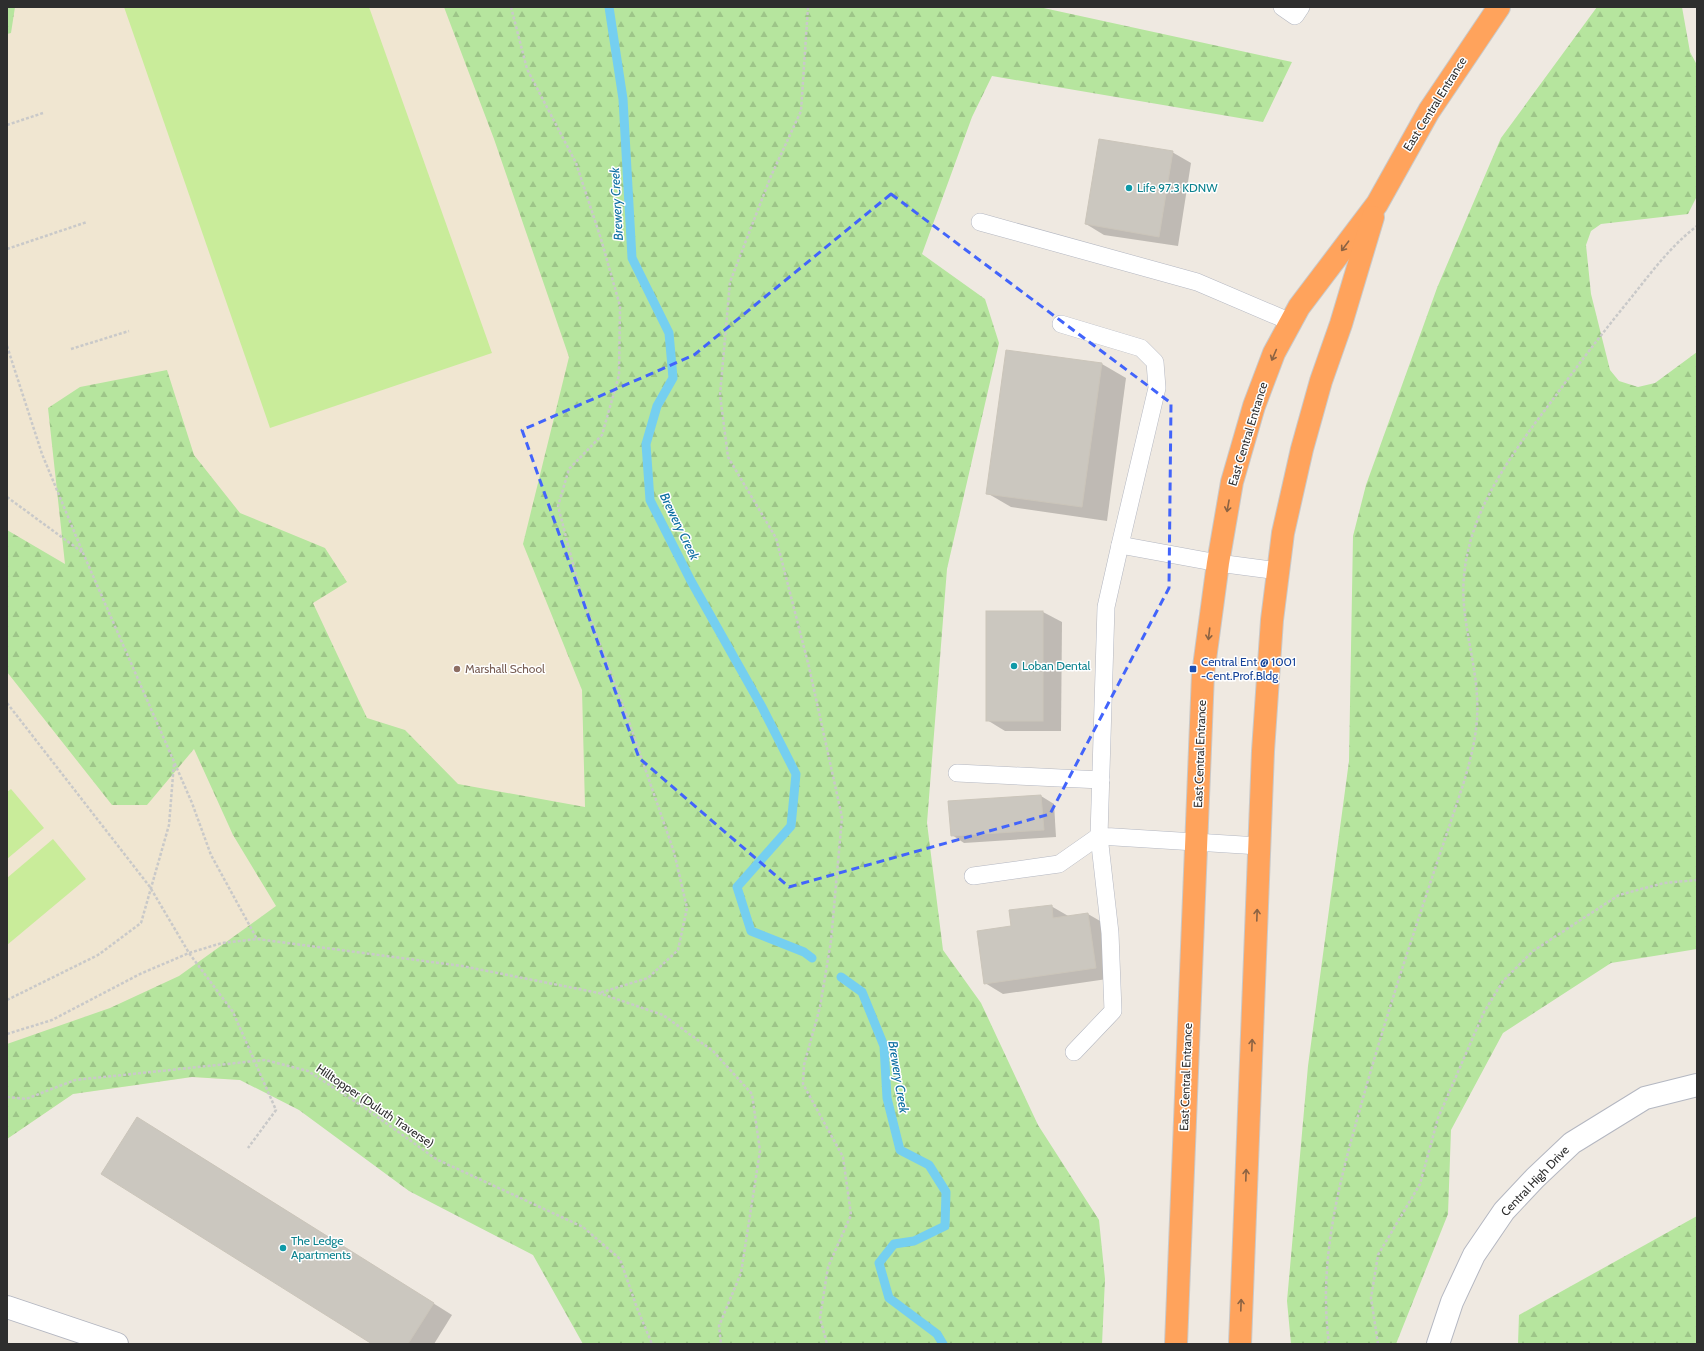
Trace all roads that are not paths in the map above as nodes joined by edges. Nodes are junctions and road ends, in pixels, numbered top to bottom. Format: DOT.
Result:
graph roads {
  1 [pos="1282,7"];
  2 [pos="1301,7"];
  3 [pos="1499,7"];
  4 [pos="1377,204"];
  5 [pos="980,222"];
  6 [pos="1291,322"];
  7 [pos="1061,324"];
  8 [pos="1120,545"];
  9 [pos="1218,563"];
  10 [pos="1278,571"];
  11 [pos="957,773"];
  12 [pos="1101,780"];
  13 [pos="1099,836"];
  14 [pos="1196,842"];
  15 [pos="1259,846"];
  16 [pos="973,876"];
  17 [pos="1074,1052"];
  18 [pos="1697,1085"];
  19 [pos="7,1307"];
  20 [pos="117,1344"];
  21 [pos="1176,1344"];
  22 [pos="1240,1344"];
  23 [pos="1438,1344"];
  1 -- 2 [label="lane"];
  3 -- 4 [label="highway, East Central Entrance"];
  4 -- 6 [label="highway, East Central Entrance, one-way"];
  4 -- 10 [label="highway, East Central Entrance"];
  5 -- 6 [label="lane"];
  6 -- 9 [label="highway, East Central Entrance, one-way"];
  7 -- 8 [label="lane"];
  8 -- 9 [label="lane"];
  8 -- 12 [label="lane"];
  9 -- 10 [label="lane"];
  9 -- 14 [label="highway, East Central Entrance, one-way"];
  10 -- 15 [label="highway, East Central Entrance"];
  11 -- 12 [label="lane"];
  12 -- 13 [label="lane"];
  13 -- 14 [label="lane"];
  13 -- 16 [label="lane"];
  13 -- 17 [label="lane"];
  14 -- 15 [label="lane"];
  14 -- 21 [label="highway, East Central Entrance"];
  22 -- 15 [label="highway, East Central Entrance, one-way"];
  18 -- 23 [label="street, Central High Drive"];
  19 -- 20 [label="street"];
}
